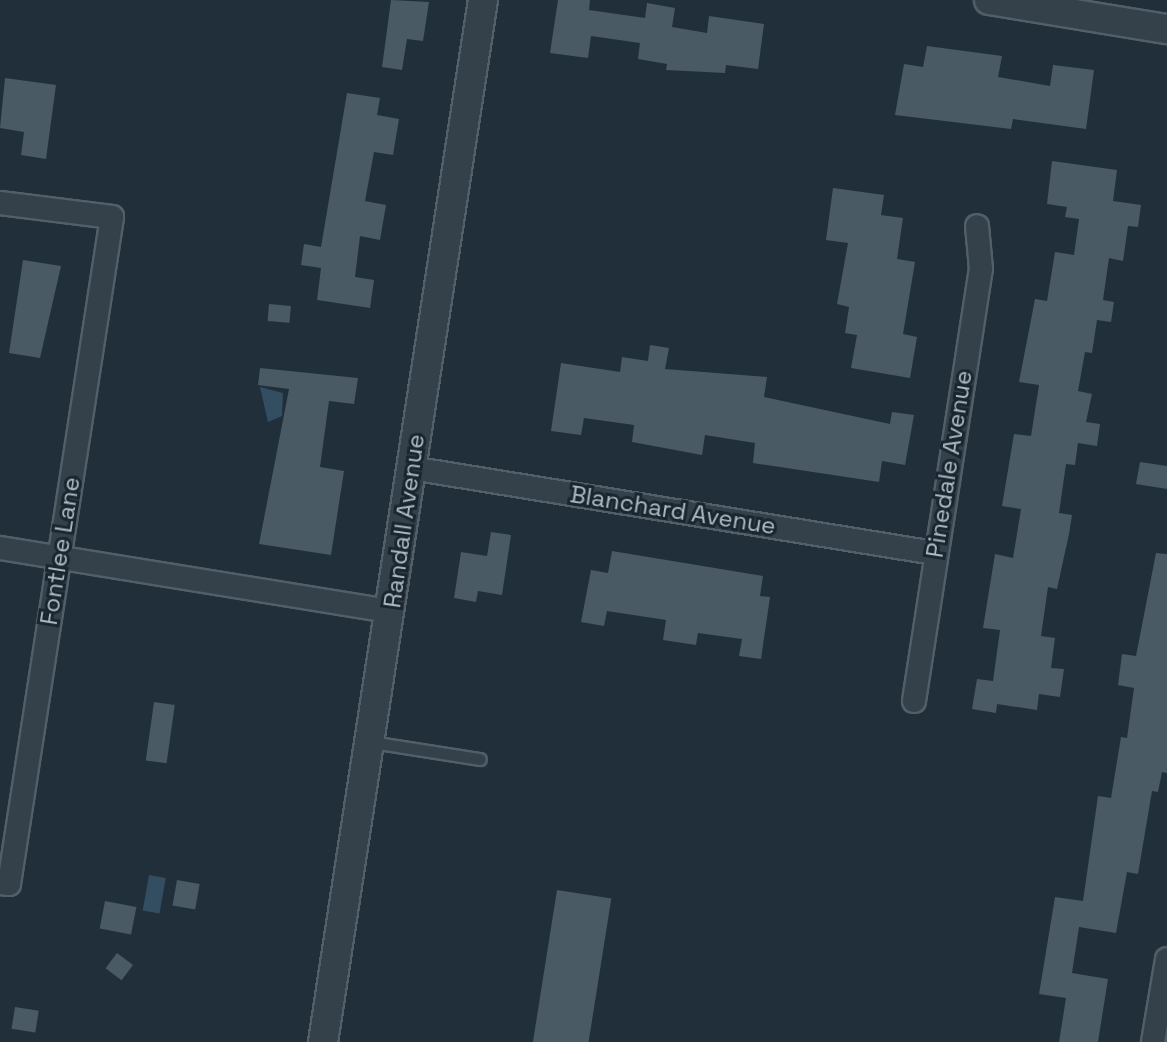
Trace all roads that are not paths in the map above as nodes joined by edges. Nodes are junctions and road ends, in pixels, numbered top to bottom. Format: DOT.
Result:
graph roads {
  1 [pos="483,0"];
  2 [pos="1002,1"];
  3 [pos="1167,29"];
  4 [pos="0,203"];
  5 [pos="977,226"];
  6 [pos="411,468"];
  7 [pos="0,548"];
  8 [pos="934,553"];
  9 [pos="59,556"];
  10 [pos="391,611"];
  11 [pos="914,701"];
  12 [pos="371,742"];
  13 [pos="480,759"];
  14 [pos="4,883"];
  15 [pos="1167,959"];
  16 [pos="323,1042"];
  17 [pos="1153,1042"];
  1 -- 6 [label="street, Randall Avenue"];
  2 -- 3 [label="street"];
  4 -- 9 [label="street, Fontlee Lane"];
  5 -- 8 [label="street, Pinedale Avenue"];
  6 -- 8 [label="street, Blanchard Avenue"];
  6 -- 10 [label="street, Randall Avenue"];
  7 -- 9 [label="street"];
  8 -- 11 [label="street, Pinedale Avenue"];
  9 -- 10 [label="street"];
  9 -- 14 [label="street, Fontlee Lane"];
  10 -- 12 [label="street, Randall Avenue"];
  12 -- 13 [label="lane"];
  12 -- 16 [label="street, Randall Avenue"];
  15 -- 17 [label="street"];
}
